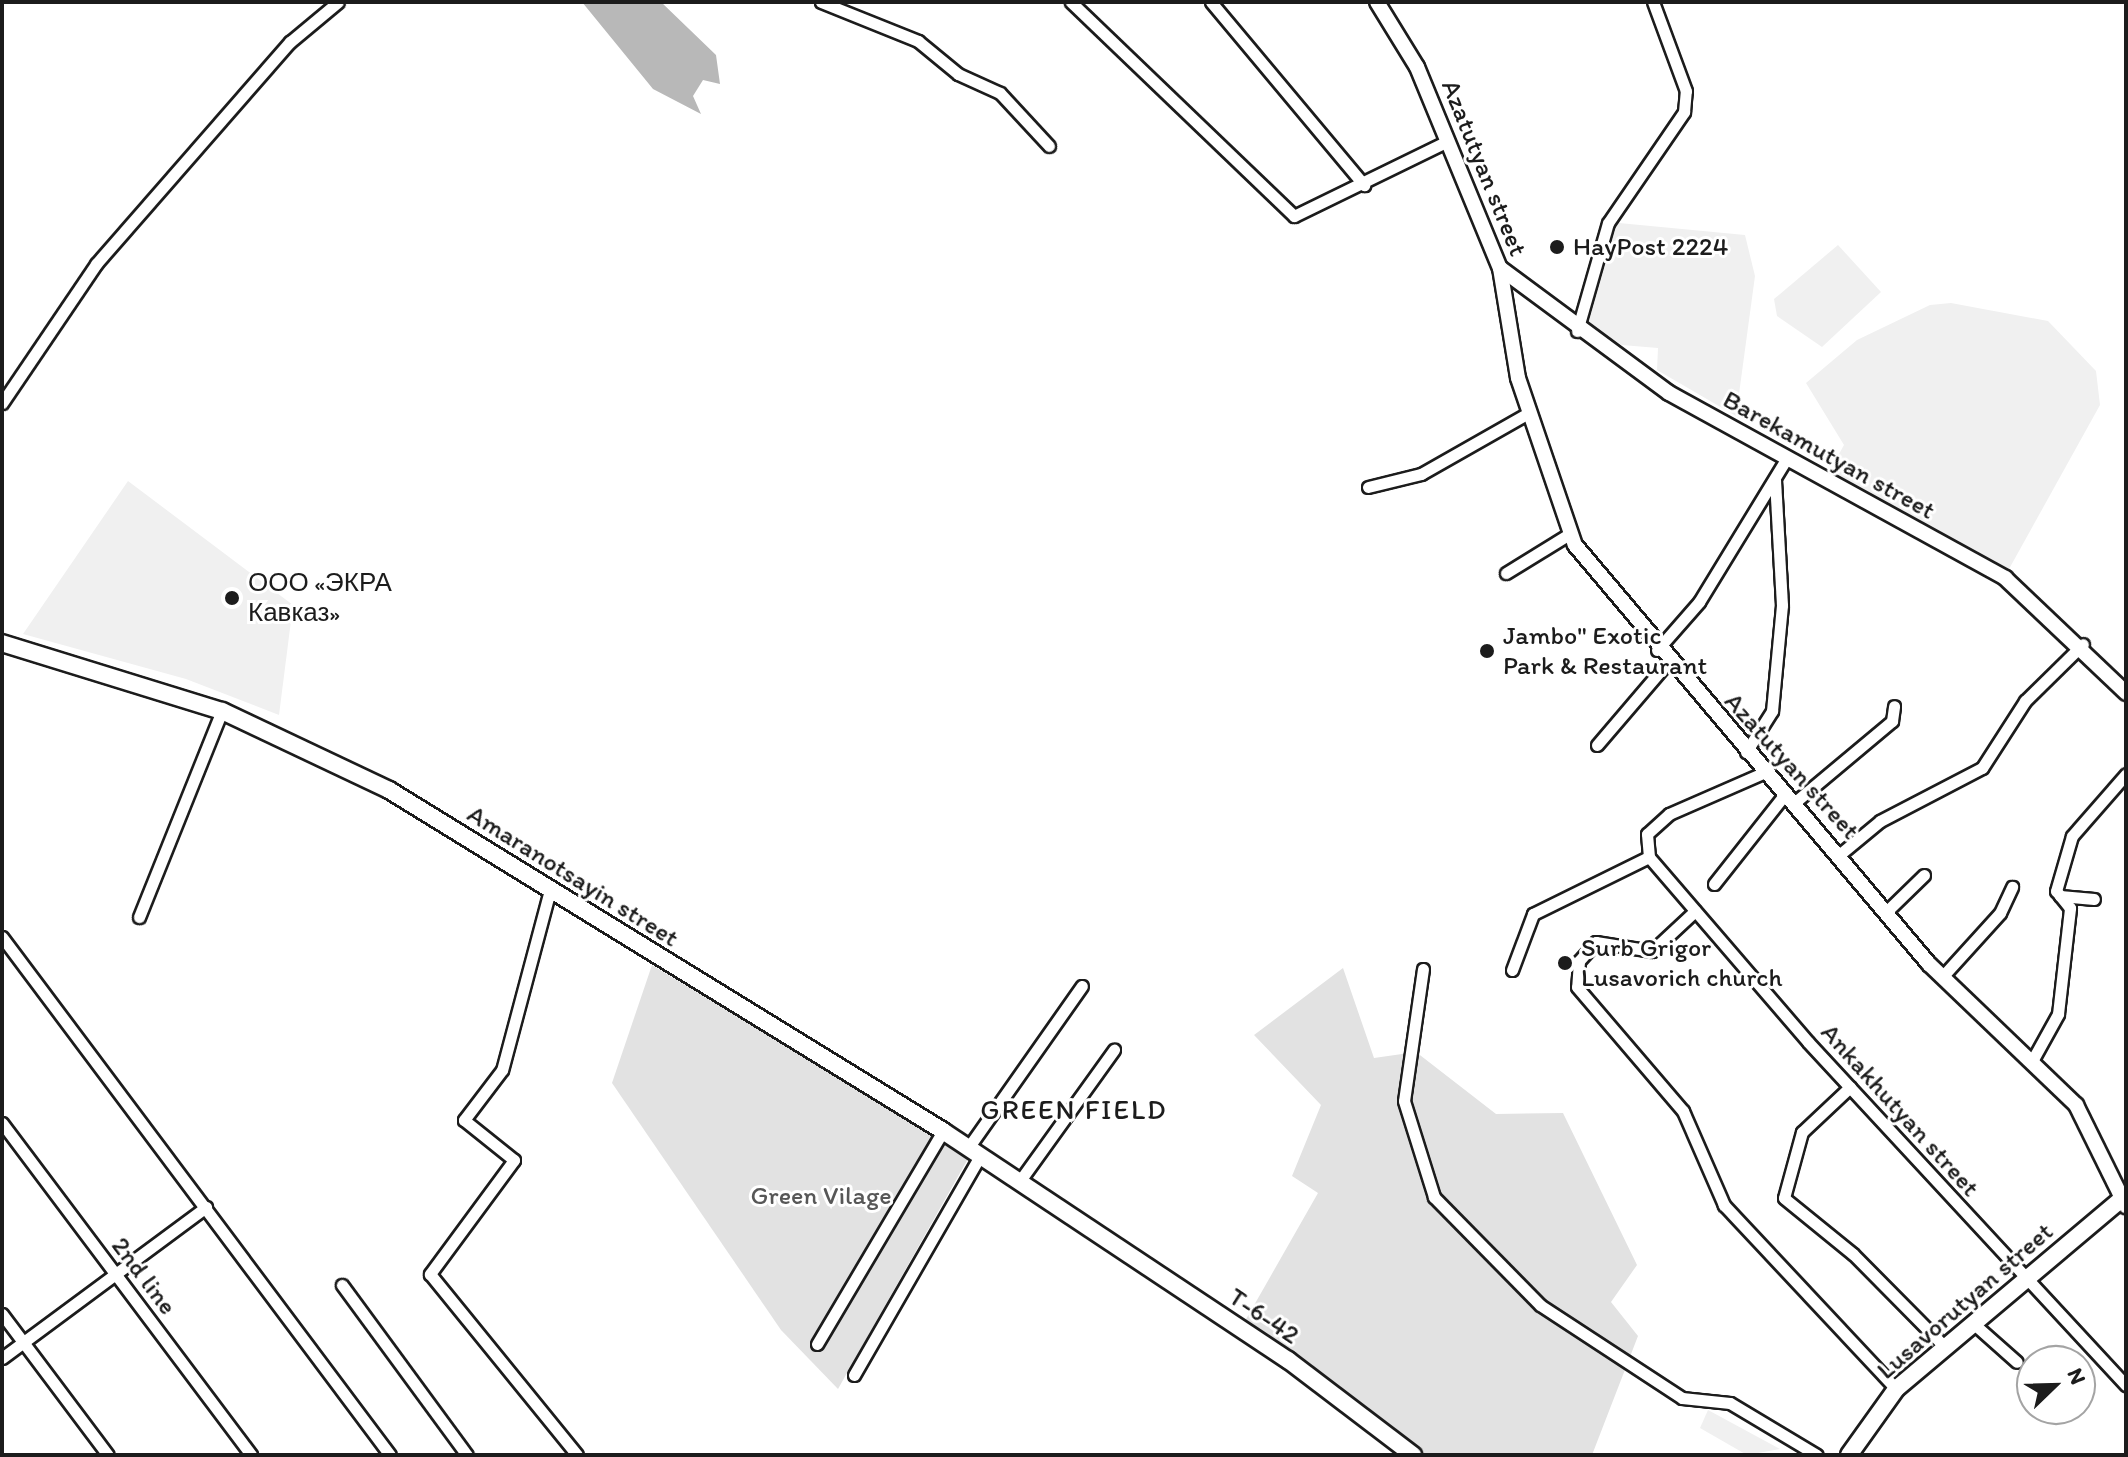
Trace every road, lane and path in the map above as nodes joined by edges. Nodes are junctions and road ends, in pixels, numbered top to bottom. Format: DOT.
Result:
graph roads {
  1 [pos="338,2"];
  2 [pos="821,2"];
  3 [pos="1071,2"];
  4 [pos="1211,2"];
  5 [pos="1377,2"];
  6 [pos="1653,2"];
  7 [pos="1448,141"];
  8 [pos="1049,146"];
  9 [pos="1364,185"];
  10 [pos="1500,268"];
  11 [pos="1577,332"];
  12 [pos="2,403"];
  13 [pos="1530,412"];
  14 [pos="1785,461"];
  15 [pos="1775,480"];
  16 [pos="1368,487"];
  17 [pos="1571,533"];
  18 [pos="1506,573"];
  19 [pos="2,643"];
  20 [pos="2083,644"];
  21 [pos="1657,650"];
  22 [pos="1668,662"];
  23 [pos="2126,693"];
  24 [pos="1894,706"];
  25 [pos="222,711"];
  26 [pos="1597,745"];
  27 [pos="1746,752"];
  28 [pos="1765,772"];
  29 [pos="2126,774"];
  30 [pos="1790,799"];
  31 [pos="1839,855"];
  32 [pos="1649,857"];
  33 [pos="1924,875"];
  34 [pos="1714,884"];
  35 [pos="2012,887"];
  36 [pos="550,890"];
  37 [pos="2060,896"];
  38 [pos="2094,899"];
  39 [pos="1695,911"];
  40 [pos="1886,912"];
  41 [pos="139,917"];
  42 [pos="2,937"];
  43 [pos="1423,969"];
  44 [pos="1512,970"];
  45 [pos="1942,977"];
  46 [pos="1082,986"];
  47 [pos="1114,1050"];
  48 [pos="2032,1061"];
  49 [pos="1850,1087"];
  50 [pos="2,1123"];
  51 [pos="943,1131"];
  52 [pos="974,1152"];
  53 [pos="1019,1182"];
  54 [pos="2124,1200"];
  55 [pos="206,1207"];
  56 [pos="1084,1224"];
  57 [pos="115,1274"];
  58 [pos="2025,1281"];
  59 [pos="342,1285"];
  60 [pos="2,1314"];
  61 [pos="1974,1324"];
  62 [pos="24,1341"];
  63 [pos="817,1344"];
  64 [pos="1946,1348"];
  65 [pos="2,1358"];
  66 [pos="2016,1361"];
  67 [pos="854,1375"];
  68 [pos="2126,1385"];
  69 [pos="1896,1389"];
  70 [pos="108,1455"];
  71 [pos="251,1455"];
  72 [pos="390,1455"];
  73 [pos="467,1455"];
  74 [pos="577,1455"];
  75 [pos="1413,1455"];
  76 [pos="1817,1455"];
  77 [pos="1849,1455"];
  1 -- 12 [label="street"];
  2 -- 8 [label="street"];
  3 -- 9 [label="street"];
  4 -- 9 [label="street"];
  5 -- 7 [label="street, Azatutyan street"];
  6 -- 11 [label="street"];
  7 -- 9 [label="street"];
  7 -- 10 [label="street, Azatutyan street"];
  10 -- 11 [label="street, Barekamutyan street"];
  10 -- 13 [label="street, Azatutyan street"];
  11 -- 14 [label="street, Barekamutyan street"];
  13 -- 16 [label="street"];
  13 -- 17 [label="street, Azatutyan street"];
  14 -- 15 [label="street"];
  14 -- 20 [label="street, Barekamutyan street"];
  15 -- 21 [label="street"];
  15 -- 27 [label="street"];
  17 -- 18 [label="street"];
  17 -- 21 [label="street, Azatutyan street"];
  19 -- 25 [label="main road, Amaranotsayin street"];
  20 -- 23 [label="street, Barekamutyan street"];
  20 -- 31 [label="street"];
  21 -- 22 [label="street, Azatutyan street"];
  22 -- 26 [label="street"];
  22 -- 27 [label="street, Azatutyan street"];
  24 -- 30 [label="street"];
  25 -- 36 [label="main road, Amaranotsayin street"];
  25 -- 41 [label="street"];
  27 -- 28 [label="street, Azatutyan street"];
  28 -- 30 [label="street, Azatutyan street"];
  28 -- 32 [label="street"];
  29 -- 37 [label="street"];
  30 -- 31 [label="street, Azatutyan street"];
  30 -- 34 [label="street"];
  31 -- 40 [label="street, Azatutyan street"];
  32 -- 39 [label="street, Ankakhutyan street"];
  32 -- 44 [label="street"];
  33 -- 40 [label="street"];
  35 -- 45 [label="street"];
  36 -- 51 [label="main road, Amaranotsayin street"];
  36 -- 74 [label="street"];
  37 -- 38 [label="street"];
  37 -- 48 [label="street"];
  39 -- 49 [label="street, Ankakhutyan street"];
  39 -- 69 [label="street"];
  40 -- 45 [label="street, Azatutyan street"];
  42 -- 55 [label="street"];
  43 -- 76 [label="street"];
  45 -- 48 [label="street, Azatutyan street"];
  46 -- 52 [label="street"];
  47 -- 53 [label="street"];
  48 -- 54 [label="street, Azatutyan street"];
  49 -- 58 [label="street, Ankakhutyan street"];
  49 -- 64 [label="street"];
  50 -- 57 [label="street, 2nd line"];
  51 -- 52 [label="main road, Amaranotsayin street"];
  51 -- 63 [label="street"];
  52 -- 53 [label="main road, Amaranotsayin street"];
  52 -- 67 [label="street"];
  53 -- 56 [label="main road, Amaranotsayin street"];
  54 -- 58 [label="main road, Lusavorutyan street"];
  55 -- 57 [label="street"];
  55 -- 72 [label="street"];
  56 -- 75 [label="main road, T-6-42"];
  57 -- 62 [label="street"];
  57 -- 71 [label="street, 2nd line"];
  58 -- 61 [label="main road, Lusavorutyan street"];
  58 -- 68 [label="street, Ankakhutyan street"];
  59 -- 73 [label="street"];
  60 -- 62 [label="street"];
  61 -- 64 [label="main road, Lusavorutyan street"];
  61 -- 66 [label="street"];
  62 -- 65 [label="street"];
  62 -- 70 [label="street"];
  64 -- 69 [label="main road, Lusavorutyan street"];
  69 -- 77 [label="main road, Lusavorutyan street"];
}
